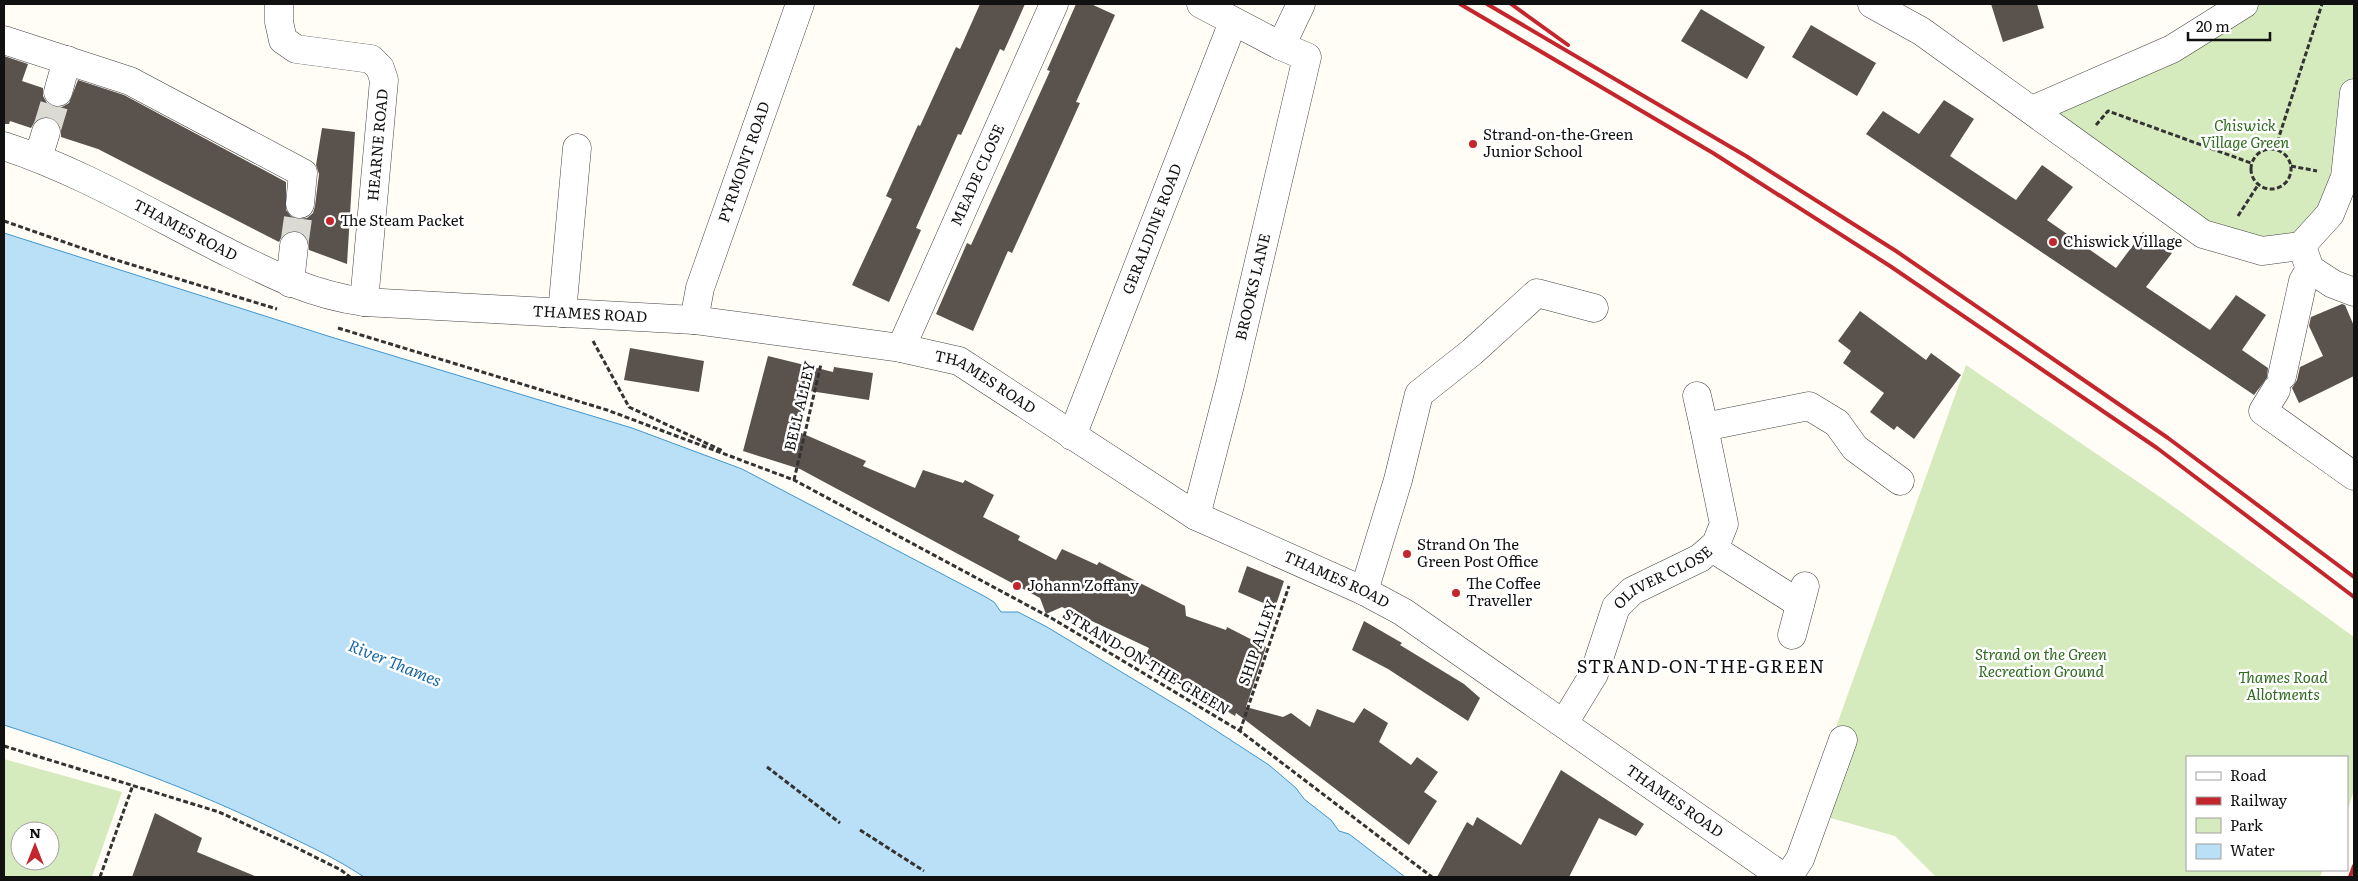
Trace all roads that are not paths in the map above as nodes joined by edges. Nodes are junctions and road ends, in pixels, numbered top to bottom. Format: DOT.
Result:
graph roads {
  1 [pos="279,4"];
  2 [pos="800,4"];
  3 [pos="1054,4"];
  4 [pos="1201,4"];
  5 [pos="1301,4"];
  6 [pos="1872,4"];
  7 [pos="2244,4"];
  8 [pos="1233,22"];
  9 [pos="4,40"];
  10 [pos="1281,46"];
  11 [pos="67,60"];
  12 [pos="58,92"];
  13 [pos="2354,93"];
  14 [pos="2032,110"];
  15 [pos="4,146"];
  16 [pos="577,148"];
  17 [pos="300,204"];
  18 [pos="294,246"];
  19 [pos="2306,258"];
  20 [pos="290,283"];
  21 [pos="2354,292"];
  22 [pos="364,302"];
  23 [pos="1594,308"];
  24 [pos="562,313"];
  25 [pos="694,320"];
  26 [pos="901,348"];
  27 [pos="1697,396"];
  28 [pos="1704,427"];
  29 [pos="1072,436"];
  30 [pos="2354,476"];
  31 [pos="1900,481"];
  32 [pos="1196,516"];
  33 [pos="1712,548"];
  34 [pos="1364,592"];
  35 [pos="1792,635"];
  36 [pos="1564,723"];
  37 [pos="1843,740"];
  38 [pos="1784,877"];
  39 [pos="1788,877"];
  1 -- 22 [label="street, HEARNE ROAD"];
  2 -- 25 [label="street, PYRMONT ROAD"];
  3 -- 26 [label="street, MEADE CLOSE"];
  4 -- 8 [label="street"];
  5 -- 10 [label="street"];
  6 -- 14 [label="street"];
  7 -- 14 [label="street"];
  8 -- 10 [label="street"];
  8 -- 29 [label="street, GERALDINE ROAD"];
  9 -- 11 [label="street"];
  10 -- 32 [label="street, BROOKS LANE"];
  11 -- 12 [label="street"];
  11 -- 17 [label="street"];
  13 -- 19 [label="street"];
  14 -- 19 [label="street"];
  15 -- 20 [label="street, THAMES ROAD"];
  16 -- 24 [label="street"];
  18 -- 20 [label="street"];
  19 -- 21 [label="street"];
  19 -- 30 [label="street"];
  20 -- 22 [label="street, THAMES ROAD"];
  22 -- 24 [label="street, THAMES ROAD"];
  23 -- 34 [label="street"];
  24 -- 25 [label="street, THAMES ROAD"];
  25 -- 26 [label="street, THAMES ROAD"];
  26 -- 29 [label="street, THAMES ROAD"];
  27 -- 28 [label="street, OLIVER CLOSE"];
  28 -- 31 [label="street"];
  28 -- 33 [label="street, OLIVER CLOSE"];
  29 -- 32 [label="street, THAMES ROAD"];
  32 -- 34 [label="street, THAMES ROAD"];
  33 -- 35 [label="street"];
  33 -- 36 [label="street, OLIVER CLOSE"];
  34 -- 36 [label="street, THAMES ROAD"];
  36 -- 38 [label="street, THAMES ROAD"];
  37 -- 39 [label="street"];
}
